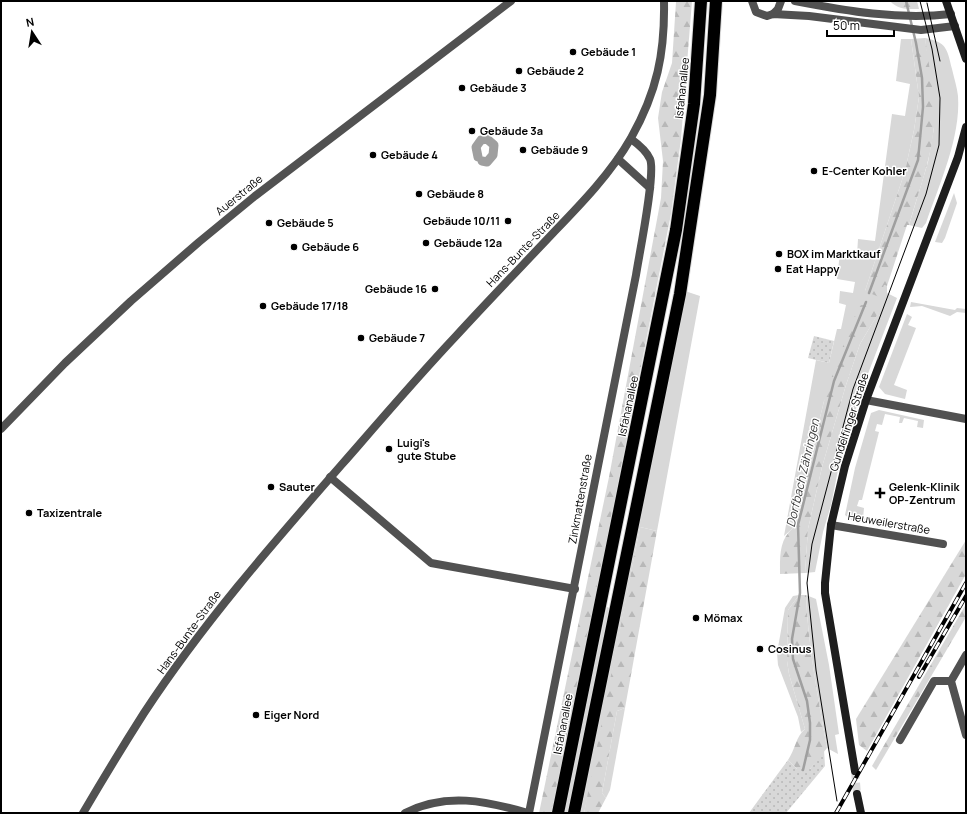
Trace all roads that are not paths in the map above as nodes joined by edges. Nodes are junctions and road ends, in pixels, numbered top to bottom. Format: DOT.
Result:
graph roads {
  1 [pos="511,1"];
  2 [pos="664,1"];
  3 [pos="701,1"];
  4 [pos="716,1"];
  5 [pos="752,1"];
  6 [pos="781,1"];
  7 [pos="795,1"];
  8 [pos="946,1"];
  9 [pos="773,14"];
  10 [pos="951,14"];
  11 [pos="955,26"];
  12 [pos="966,59"];
  13 [pos="966,127"];
  14 [pos="631,139"];
  15 [pos="618,159"];
  16 [pos="650,188"];
  17 [pos="866,400"];
  18 [pos="966,419"];
  19 [pos="1,429"];
  20 [pos="330,477"];
  21 [pos="831,525"];
  22 [pos="943,544"];
  23 [pos="575,588"];
  24 [pos="966,655"];
  25 [pos="951,681"];
  26 [pos="966,735"];
  27 [pos="900,740"];
  28 [pos="855,771"];
  29 [pos="857,794"];
  30 [pos="83,813"];
  31 [pos="405,813"];
  32 [pos="528,813"];
  33 [pos="558,813"];
  34 [pos="574,813"];
  35 [pos="861,813"];
  1 -- 19 [label="street, Auerstraße"];
  2 -- 14 [label="street, Hans-Bunte-Straße"];
  3 -- 33 [label="highway, Isfahanallee"];
  4 -- 34 [label="highway"];
  5 -- 9 [label="street"];
  6 -- 9 [label="street"];
  7 -- 10 [label="street"];
  8 -- 10 [label="street"];
  9 -- 11 [label="street"];
  10 -- 11 [label="street"];
  11 -- 12 [label="street"];
  13 -- 17 [label="street, Gundelfinger Straße"];
  14 -- 15 [label="street, Hans-Bunte-Straße"];
  14 -- 16 [label="street, Zinkmattenstraße"];
  15 -- 16 [label="street"];
  15 -- 20 [label="street, Hans-Bunte-Straße"];
  16 -- 23 [label="street, Zinkmattenstraße"];
  17 -- 18 [label="street"];
  17 -- 21 [label="street, Gundelfinger Straße"];
  20 -- 23 [label="street"];
  20 -- 30 [label="street, Hans-Bunte-Straße"];
  21 -- 22 [label="street, Heuweilerstraße"];
  21 -- 28 [label="street, Gundelfinger Straße"];
  23 -- 32 [label="street, Zinkmattenstraße"];
  24 -- 25 [label="street"];
  25 -- 26 [label="street"];
  25 -- 27 [label="street"];
  29 -- 35 [label="street"];
  31 -- 32 [label="street, Zinkmattenstraße"];
}
